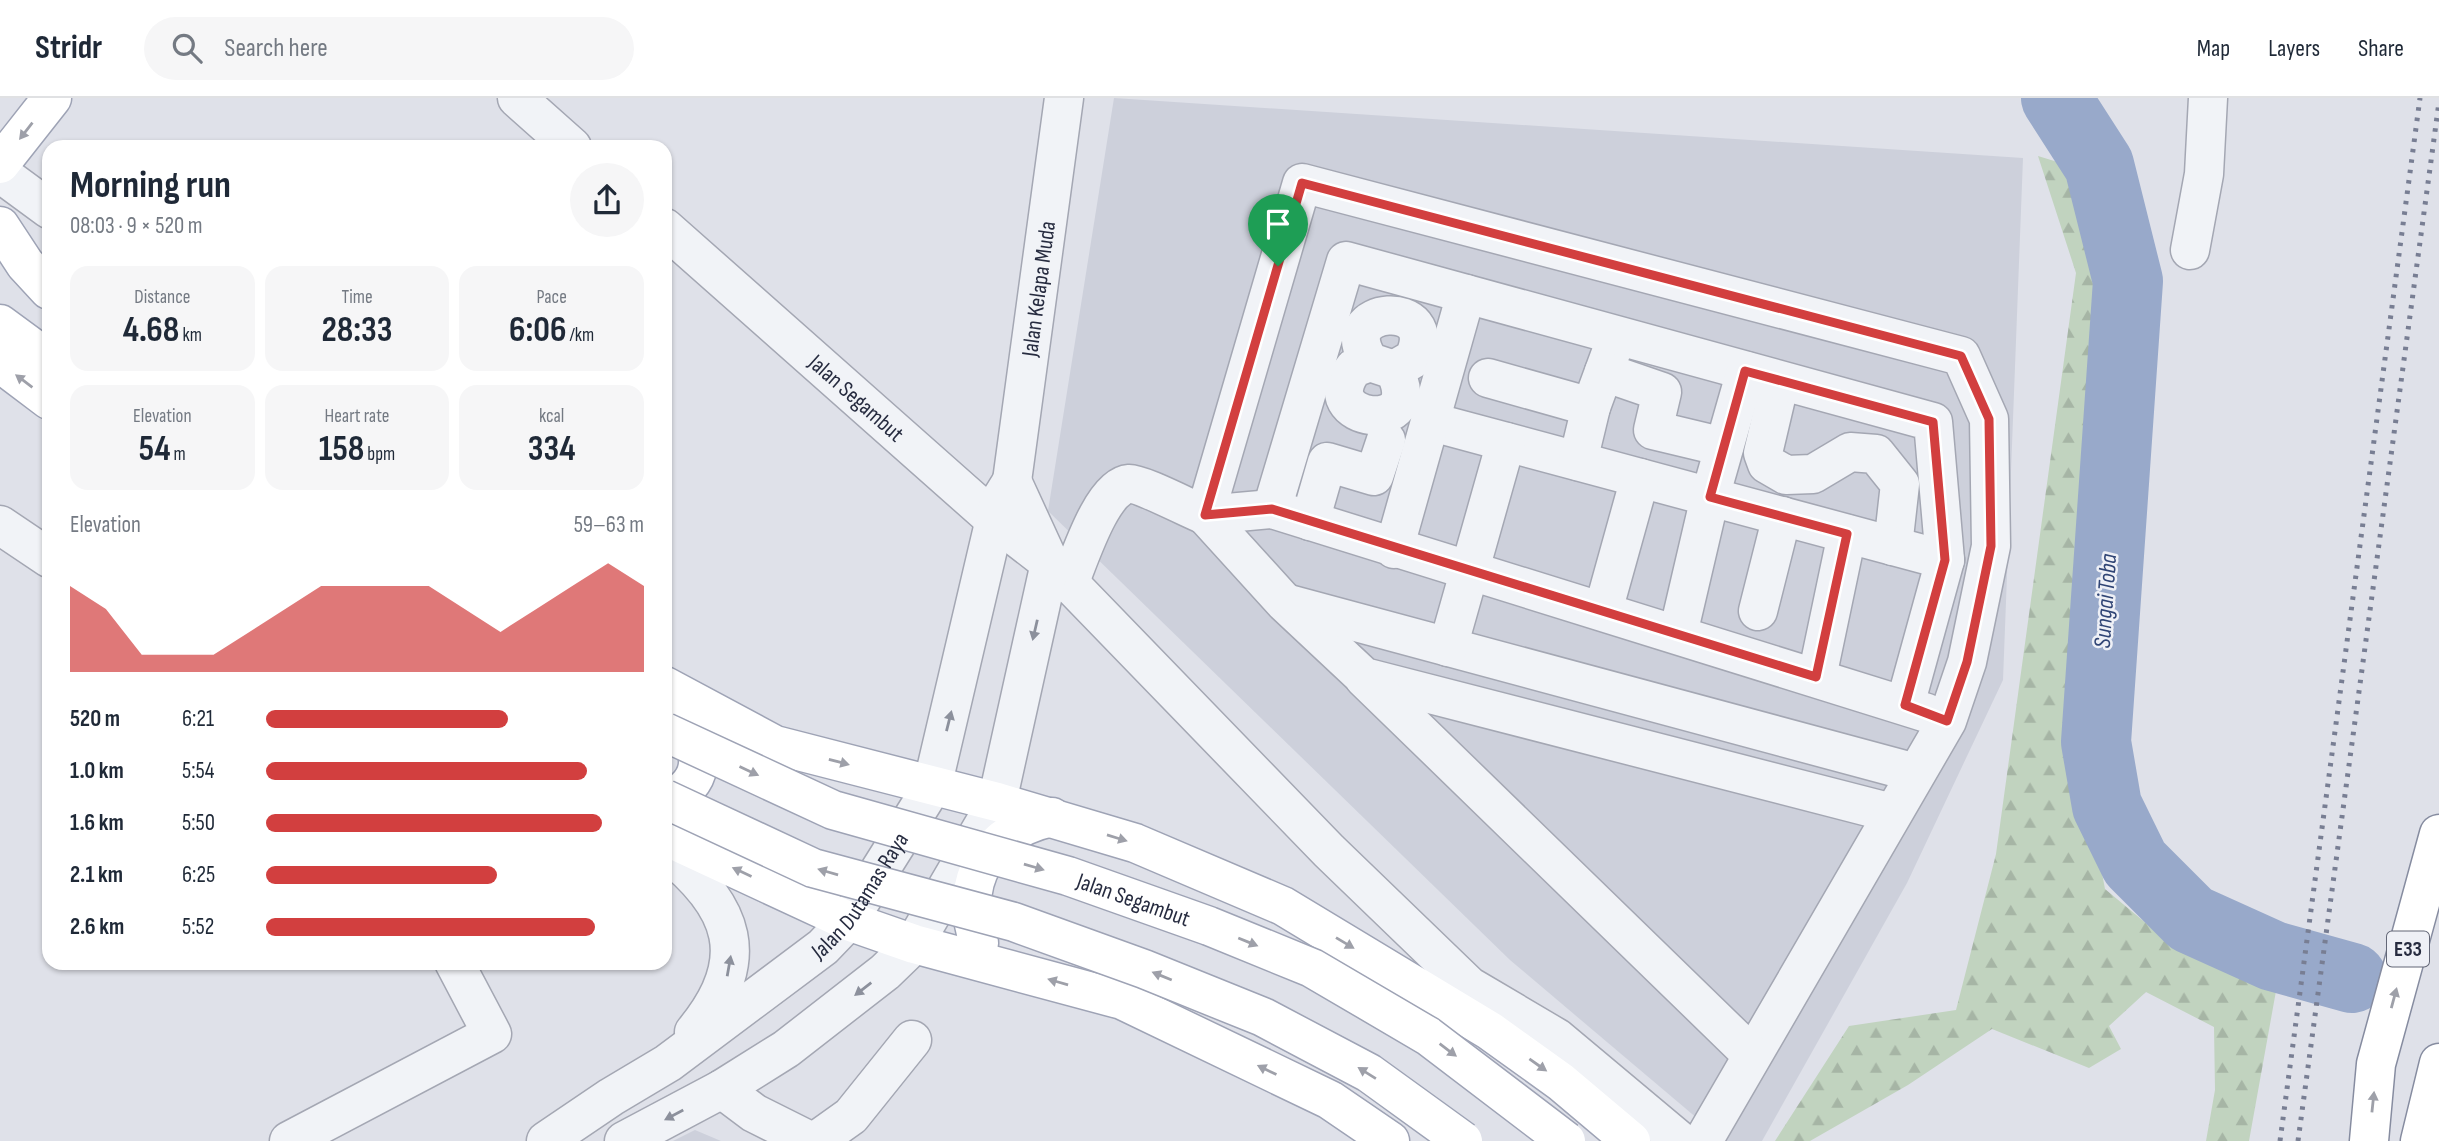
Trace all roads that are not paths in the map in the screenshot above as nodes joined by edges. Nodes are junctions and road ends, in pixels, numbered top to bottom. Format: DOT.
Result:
graph roads {
  1 [pos="52,98"];
  2 [pos="517,98"];
  3 [pos="1064,98"];
  4 [pos="2208,98"];
  5 [pos="564,140"];
  6 [pos="0,164"];
  7 [pos="0,173"];
  8 [pos="42,204"];
  9 [pos="0,226"];
  10 [pos="672,234"];
  11 [pos="2190,250"];
  12 [pos="41,274"];
  13 [pos="1466,294"];
  14 [pos="1328,322"];
  15 [pos="0,324"];
  16 [pos="1618,335"];
  17 [pos="42,355"];
  18 [pos="0,363"];
  19 [pos="1604,372"];
  20 [pos="1763,376"];
  21 [pos="1488,378"];
  22 [pos="1395,383"];
  23 [pos="42,395"];
  24 [pos="1591,407"];
  25 [pos="1300,416"];
  26 [pos="1386,440"];
  27 [pos="1506,442"];
  28 [pos="1724,447"];
  29 [pos="1578,461"];
  30 [pos="1640,478"];
  31 [pos="1013,481"];
  32 [pos="1710,497"];
  33 [pos="1272,509"];
  34 [pos="1205,515"];
  35 [pos="1782,516"];
  36 [pos="1310,521"];
  37 [pos="997,522"];
  38 [pos="0,525"];
  39 [pos="1847,534"];
  40 [pos="1893,546"];
  41 [pos="1394,549"];
  42 [pos="42,553"];
  43 [pos="1945,560"];
  44 [pos="1470,572"];
  45 [pos="1059,573"];
  46 [pos="1285,603"];
  47 [pos="1603,611"];
  48 [pos="1758,611"];
  49 [pos="1678,634"];
  50 [pos="1448,647"];
  51 [pos="1364,677"];
  52 [pos="1816,677"];
  53 [pos="672,690"];
  54 [pos="1905,705"];
  55 [pos="672,706"];
  56 [pos="1947,721"];
  57 [pos="672,735"];
  58 [pos="1916,773"];
  59 [pos="932,787"];
  60 [pos="672,798"];
  61 [pos="997,802"];
  62 [pos="672,803"];
  63 [pos="1892,813"];
  64 [pos="1052,817"];
  65 [pos="2439,834"];
  66 [pos="672,839"];
  67 [pos="672,857"];
  68 [pos="848,920"];
  69 [pos="914,944"];
  70 [pos="992,964"];
  71 [pos="458,970"];
  72 [pos="912,1040"];
  73 [pos="1752,1055"];
  74 [pos="668,1063"];
  75 [pos="2439,1063"];
  76 [pos="722,1089"];
  77 [pos="289,1141"];
  78 [pos="546,1141"];
  79 [pos="624,1141"];
  80 [pos="810,1141"];
  81 [pos="816,1141"];
  82 [pos="1390,1141"];
  83 [pos="1462,1141"];
  84 [pos="1566,1141"];
  85 [pos="1631,1141"];
  86 [pos="1680,1141"];
  87 [pos="1703,1141"];
  88 [pos="2369,1141"];
  89 [pos="2420,1141"];
  1 -- 6 [label="main road, one-way"];
  2 -- 5 [label="street"];
  3 -- 31 [label="street, Jalan Kelapa Muda"];
  4 -- 11 [label="street"];
  7 -- 8 [label="street"];
  9 -- 12 [label="main road"];
  10 -- 37 [label="street, Jalan Segambut"];
  13 -- 14 [label="street"];
  13 -- 16 [label="street"];
  13 -- 22 [label="street"];
  14 -- 22 [label="street"];
  14 -- 22 [label="street"];
  15 -- 17 [label="main road"];
  16 -- 19 [label="street"];
  16 -- 20 [label="street"];
  23 -- 18 [label="main road, one-way"];
  19 -- 24 [label="street"];
  19 -- 28 [label="street"];
  20 -- 28 [label="street"];
  20 -- 40 [label="street"];
  20 -- 43 [label="street"];
  21 -- 24 [label="street"];
  22 -- 25 [label="street"];
  22 -- 26 [label="street"];
  22 -- 27 [label="street"];
  22 -- 41 [label="street"];
  24 -- 29 [label="street"];
  25 -- 26 [label="street"];
  25 -- 33 [label="street"];
  26 -- 36 [label="street"];
  27 -- 29 [label="street"];
  27 -- 44 [label="street"];
  28 -- 32 [label="street"];
  29 -- 30 [label="street"];
  30 -- 32 [label="street"];
  30 -- 47 [label="street"];
  31 -- 37 [label="street, Jalan Kelapa Muda"];
  31 -- 45 [label="street"];
  32 -- 35 [label="street"];
  32 -- 49 [label="street"];
  33 -- 34 [label="street"];
  33 -- 36 [label="street"];
  34 -- 45 [label="street"];
  34 -- 46 [label="street"];
  34 -- 56 [label="street"];
  35 -- 39 [label="street"];
  35 -- 48 [label="street"];
  36 -- 41 [label="street"];
  37 -- 45 [label="street, Jalan Segambut"];
  59 -- 37 [label="street, Jalan Dutamas Raya, one-way"];
  38 -- 42 [label="street"];
  39 -- 40 [label="street"];
  39 -- 52 [label="street"];
  40 -- 43 [label="street"];
  41 -- 44 [label="street"];
  43 -- 54 [label="street"];
  44 -- 47 [label="street"];
  44 -- 50 [label="street"];
  45 -- 61 [label="street, one-way"];
  45 -- 86 [label="street"];
  46 -- 50 [label="street"];
  46 -- 51 [label="street"];
  47 -- 49 [label="street"];
  49 -- 52 [label="street"];
  50 -- 58 [label="street"];
  51 -- 63 [label="street"];
  51 -- 73 [label="street"];
  52 -- 54 [label="street"];
  53 -- 59 [label="main road, one-way"];
  54 -- 56 [label="street"];
  55 -- 60 [label="main road"];
  56 -- 58 [label="street"];
  57 -- 84 [label="main road, Jalan Segambut, one-way, bridge"];
  58 -- 63 [label="street"];
  59 -- 61 [label="main road"];
  59 -- 68 [label="street, Jalan Dutamas Raya"];
  61 -- 64 [label="main road"];
  61 -- 69 [label="street"];
  83 -- 62 [label="main road, one-way, bridge"];
  63 -- 73 [label="street"];
  64 -- 70 [label="main road"];
  64 -- 85 [label="main road, one-way"];
  88 -- 65 [label="main road, E33, one-way"];
  68 -- 66 [label="main road, one-way"];
  74 -- 67 [label="street, one-way"];
  68 -- 69 [label="main road"];
  68 -- 74 [label="street, Jalan Dutamas Raya"];
  69 -- 70 [label="main road"];
  69 -- 76 [label="street, one-way"];
  82 -- 70 [label="main road, one-way"];
  71 -- 77 [label="street"];
  72 -- 81 [label="street"];
  73 -- 87 [label="street"];
  74 -- 78 [label="street, Jalan Dutamas Raya"];
  75 -- 89 [label="main road"];
  76 -- 79 [label="street, one-way"];
  76 -- 80 [label="street"];
}
